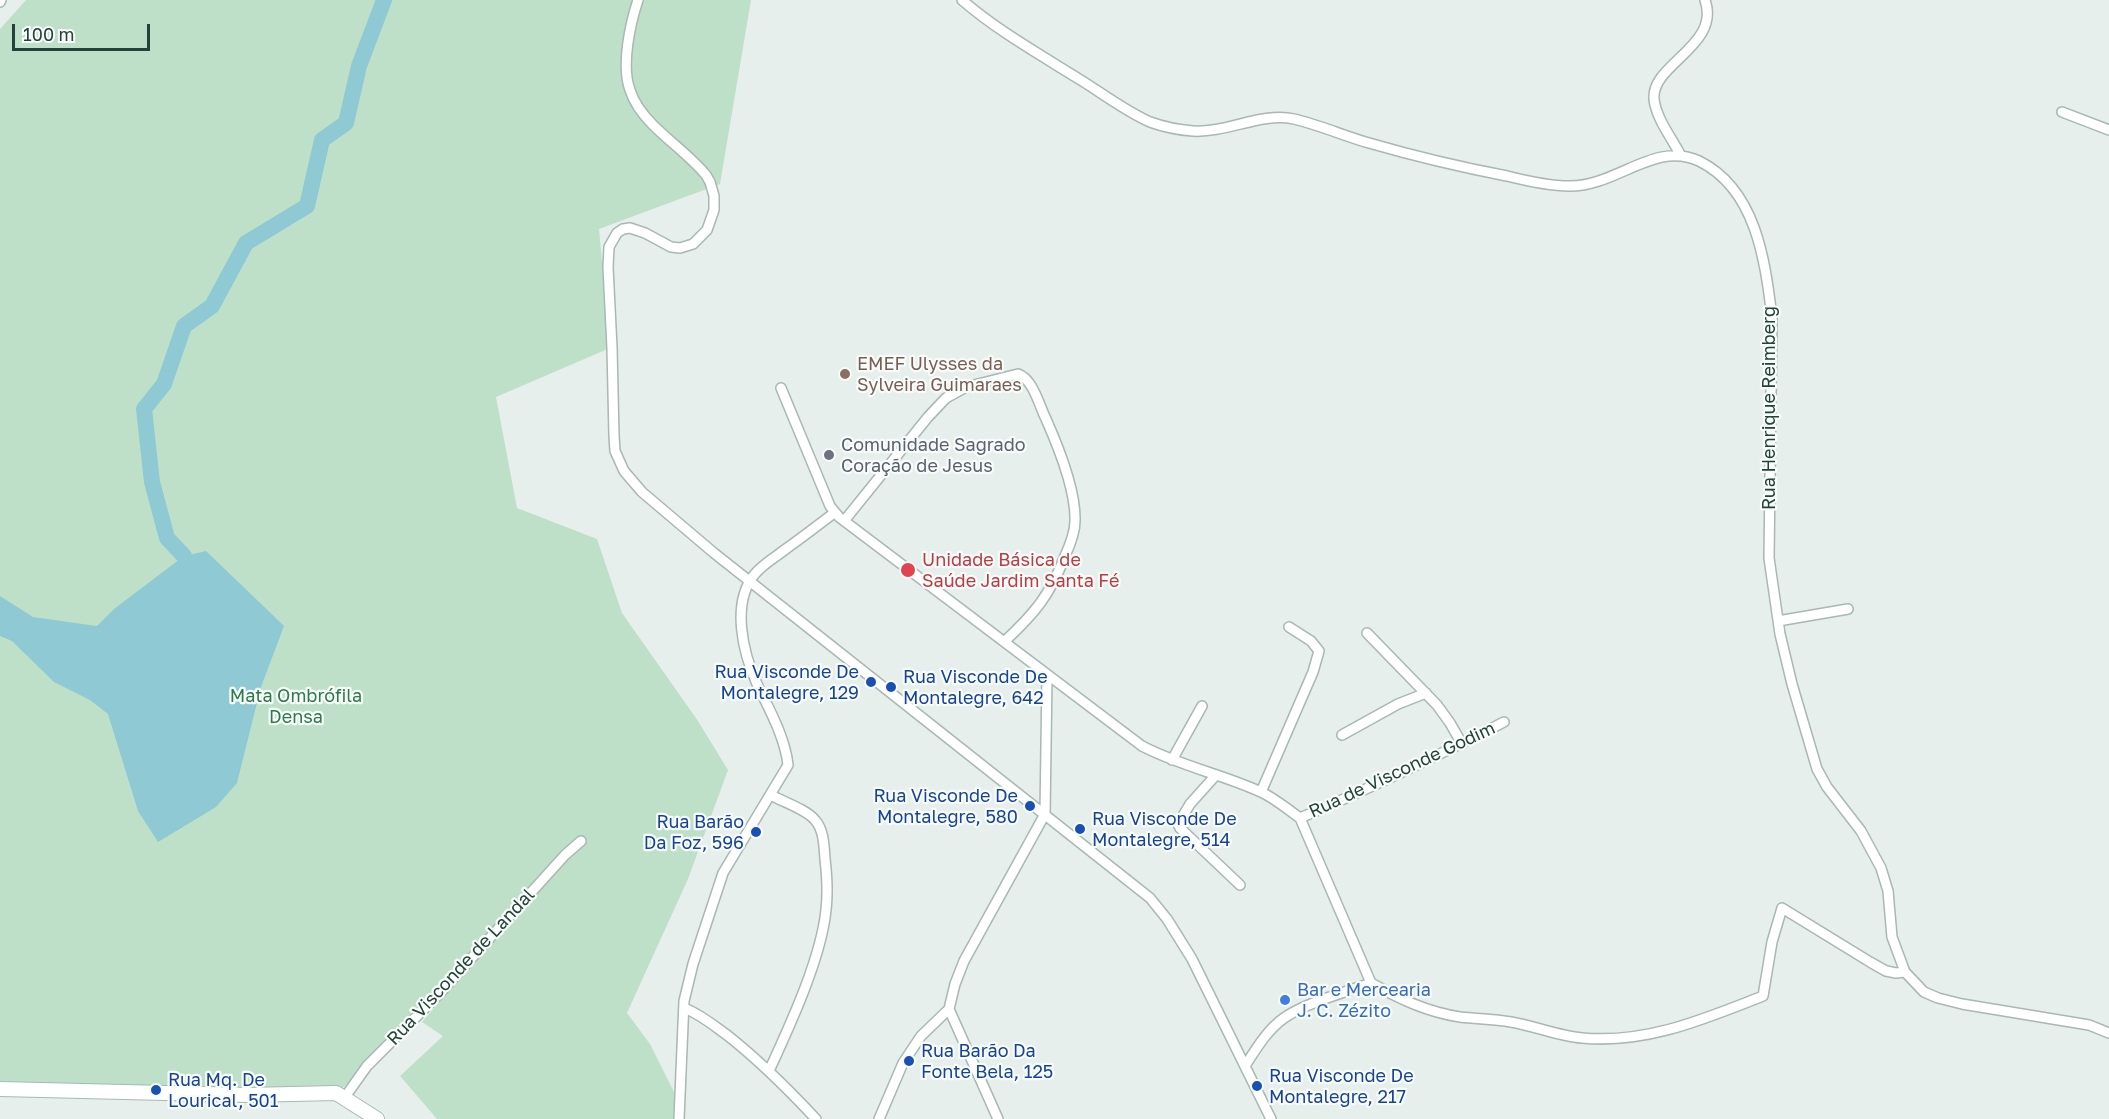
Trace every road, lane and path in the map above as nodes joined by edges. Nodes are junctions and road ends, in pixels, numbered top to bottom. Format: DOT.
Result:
graph roads {
  1 [pos="638,0"];
  2 [pos="962,0"];
  3 [pos="1705,0"];
  4 [pos="2062,112"];
  5 [pos="2109,130"];
  6 [pos="1680,154"];
  7 [pos="781,388"];
  8 [pos="834,513"];
  9 [pos="844,521"];
  10 [pos="750,580"];
  11 [pos="1848,609"];
  12 [pos="1778,621"];
  13 [pos="1289,627"];
  14 [pos="1367,633"];
  15 [pos="1005,641"];
  16 [pos="1047,677"];
  17 [pos="1426,693"];
  18 [pos="1202,706"];
  19 [pos="1504,722"];
  20 [pos="1342,735"];
  21 [pos="1462,744"];
  22 [pos="1172,760"];
  23 [pos="1216,775"];
  24 [pos="1261,792"];
  25 [pos="771,795"];
  26 [pos="1045,814"];
  27 [pos="1300,818"];
  28 [pos="581,841"];
  29 [pos="1239,885"];
  30 [pos="1905,972"];
  31 [pos="1371,982"];
  32 [pos="684,1008"];
  33 [pos="949,1009"];
  34 [pos="2109,1034"];
  35 [pos="1245,1066"];
  36 [pos="769,1071"];
  37 [pos="0,1089"];
  38 [pos="345,1097"];
  39 [pos="377,1119"];
  40 [pos="679,1119"];
  41 [pos="816,1119"];
  42 [pos="879,1119"];
  43 [pos="998,1119"];
  44 [pos="1271,1119"];
  1 -- 10 [label="street"];
  2 -- 6 [label="street"];
  3 -- 6 [label="street"];
  4 -- 5 [label="street"];
  6 -- 12 [label="street, Rua Henrique Reimberg"];
  7 -- 8 [label="street"];
  8 -- 9 [label="street"];
  8 -- 10 [label="street"];
  9 -- 15 [label="street"];
  9 -- 15 [label="street"];
  10 -- 25 [label="street"];
  10 -- 26 [label="street"];
  11 -- 12 [label="street"];
  12 -- 30 [label="street, Rua Henrique Reimberg"];
  13 -- 24 [label="street"];
  14 -- 17 [label="street"];
  15 -- 16 [label="street"];
  16 -- 22 [label="street"];
  16 -- 26 [label="street"];
  17 -- 20 [label="street"];
  17 -- 21 [label="street"];
  18 -- 22 [label="street"];
  19 -- 21 [label="street, Rua de Visconde Godim"];
  21 -- 27 [label="street, Rua de Visconde Godim"];
  22 -- 23 [label="street"];
  23 -- 24 [label="street"];
  23 -- 29 [label="street"];
  24 -- 27 [label="street"];
  25 -- 32 [label="street"];
  25 -- 36 [label="street"];
  26 -- 33 [label="street"];
  26 -- 35 [label="street"];
  27 -- 31 [label="street"];
  28 -- 38 [label="street, Rua Visconde de Landal"];
  30 -- 31 [label="street"];
  30 -- 34 [label="street, Rua Henrique Reimberg"];
  31 -- 35 [label="street"];
  32 -- 36 [label="street"];
  32 -- 40 [label="street"];
  33 -- 42 [label="street"];
  33 -- 43 [label="street"];
  35 -- 44 [label="street"];
  36 -- 41 [label="street"];
  37 -- 38 [label="main road"];
  38 -- 39 [label="main road"];
}
